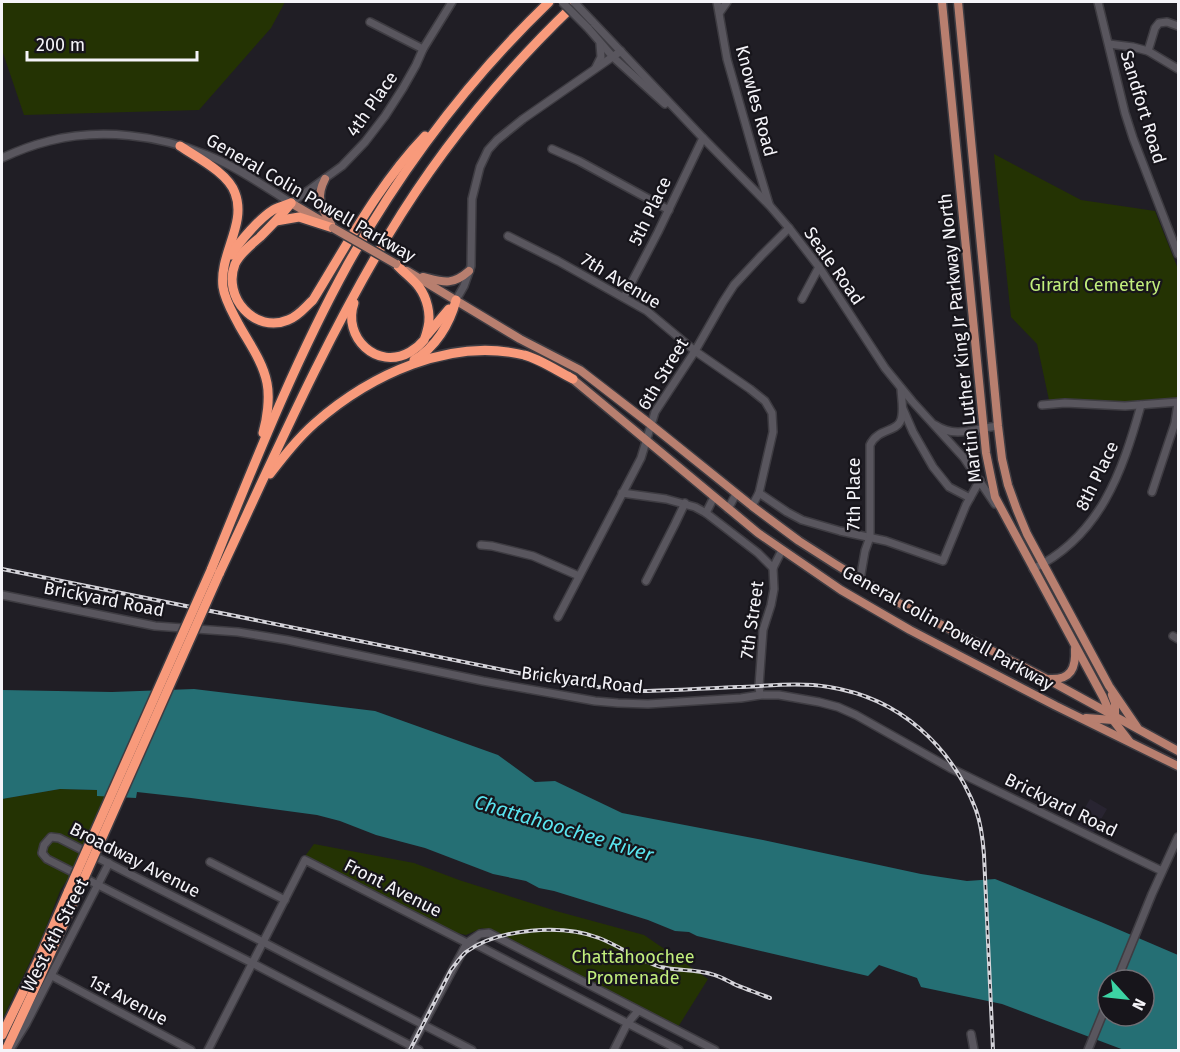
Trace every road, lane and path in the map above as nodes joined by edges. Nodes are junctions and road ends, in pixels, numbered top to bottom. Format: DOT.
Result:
graph roads {
  1 [pos="452,2"];
  2 [pos="549,2"];
  3 [pos="562,2"];
  4 [pos="576,2"];
  5 [pos="717,2"];
  6 [pos="727,2"];
  7 [pos="942,2"];
  8 [pos="957,2"];
  9 [pos="1098,2"];
  10 [pos="720,12"];
  11 [pos="370,21"];
  12 [pos="590,25"];
  13 [pos="1179,26"];
  14 [pos="599,42"];
  15 [pos="1108,44"];
  16 [pos="423,49"];
  17 [pos="621,51"];
  18 [pos="1148,51"];
  19 [pos="613,57"];
  20 [pos="1179,69"];
  21 [pos="595,70"];
  22 [pos="456,104"];
  23 [pos="703,138"];
  24 [pos="180,146"];
  25 [pos="552,149"];
  26 [pos="2,158"];
  27 [pos="325,179"];
  28 [pos="291,203"];
  29 [pos="770,206"];
  30 [pos="669,210"];
  31 [pos="276,221"];
  32 [pos="333,228"];
  33 [pos="789,228"];
  34 [pos="508,236"];
  35 [pos="1179,254"];
  36 [pos="396,264"];
  37 [pos="819,267"];
  38 [pos="222,268"];
  39 [pos="469,271"];
  40 [pos="414,275"];
  41 [pos="362,281"];
  42 [pos="624,297"];
  43 [pos="802,298"];
  44 [pos="456,300"];
  45 [pos="424,339"];
  46 [pos="520,339"];
  47 [pos="695,351"];
  48 [pos="398,370"];
  49 [pos="573,379"];
  50 [pos="900,388"];
  51 [pos="1178,402"];
  52 [pos="901,404"];
  53 [pos="1042,405"];
  54 [pos="1141,405"];
  55 [pos="928,420"];
  56 [pos="650,424"];
  57 [pos="998,426"];
  58 [pos="984,427"];
  59 [pos="647,441"];
  60 [pos="256,461"];
  61 [pos="980,480"];
  62 [pos="259,488"];
  63 [pos="1152,492"];
  64 [pos="622,493"];
  65 [pos="759,493"];
  66 [pos="736,494"];
  67 [pos="714,497"];
  68 [pos="970,498"];
  69 [pos="685,503"];
  70 [pos="752,506"];
  71 [pos="728,509"];
  72 [pos="706,513"];
  73 [pos="1005,518"];
  74 [pos="870,537"];
  75 [pos="481,545"];
  76 [pos="782,550"];
  77 [pos="1044,564"];
  78 [pos="773,567"];
  79 [pos="1033,569"];
  80 [pos="215,572"];
  81 [pos="579,576"];
  82 [pos="860,580"];
  83 [pos="646,581"];
  84 [pos="2,595"];
  85 [pos="558,617"];
  86 [pos="1082,634"];
  87 [pos="1073,643"];
  88 [pos="1045,678"];
  89 [pos="1109,686"];
  90 [pos="760,695"];
  91 [pos="1080,717"];
  92 [pos="1113,717"];
  93 [pos="1139,730"];
  94 [pos="1131,744"];
  95 [pos="1179,751"];
  96 [pos="1179,766"];
  97 [pos="1179,837"];
  98 [pos="210,862"];
  99 [pos="109,863"];
  100 [pos="1162,871"];
  101 [pos="98,885"];
  102 [pos="73,892"];
  103 [pos="285,900"];
  104 [pos="263,942"];
  105 [pos="467,943"];
  106 [pos="252,963"];
  107 [pos="1122,968"];
  108 [pos="52,976"];
  109 [pos="638,1011"];
  110 [pos="627,1024"];
  111 [pos="423,1025"];
  112 [pos="1097,1028"];
  113 [pos="970,1034"];
  114 [pos="2,1035"];
  115 [pos="413,1049"];
  116 [pos="7,1050"];
  117 [pos="191,1050"];
  118 [pos="208,1050"];
  119 [pos="472,1050"];
  120 [pos="614,1050"];
  121 [pos="679,1050"];
  122 [pos="715,1050"];
  123 [pos="974,1050"];
  124 [pos="1088,1050"];
  1 -- 16 [label="street, 4th Place"];
  2 -- 22 [label="highway"];
  3 -- 12 [label="street, Seale Road, bridge"];
  4 -- 12 [label="street, Seale Road, bridge"];
  4 -- 41 [label="highway"];
  5 -- 10 [label="street, Knowles Road"];
  6 -- 10 [label="street"];
  7 -- 58 [label="main road, Martin Luther King Jr Parkway North"];
  8 -- 57 [label="main road, Martin Luther King Jr Parkway North"];
  9 -- 15 [label="street, Sandfort Road"];
  10 -- 29 [label="street, Knowles Road"];
  11 -- 16 [label="street"];
  12 -- 14 [label="street, Seale Road"];
  12 -- 17 [label="street, Seale Road"];
  13 -- 18 [label="street"];
  14 -- 19 [label="street, Seale Road"];
  14 -- 21 [label="street"];
  15 -- 18 [label="street"];
  15 -- 35 [label="street, Sandfort Road"];
  16 -- 27 [label="street, 4th Place"];
  17 -- 19 [label="street"];
  17 -- 23 [label="street, Seale Road"];
  18 -- 20 [label="street"];
  19 -- 21 [label="street"];
  19 -- 23 [label="street, Seale Road"];
  21 -- 39 [label="street"];
  22 -- 31 [label="highway"];
  22 -- 60 [label="highway"];
  23 -- 29 [label="street, Seale Road"];
  23 -- 30 [label="street, 5th Place"];
  24 -- 26 [label="street, General Colin Powell Parkway"];
  24 -- 28 [label="street, General Colin Powell Parkway"];
  24 -- 38 [label="highway"];
  25 -- 30 [label="street"];
  27 -- 28 [label="street, 4th Place"];
  27 -- 32 [label="main road"];
  28 -- 31 [label="highway"];
  28 -- 32 [label="main road, General Colin Powell Parkway"];
  28 -- 38 [label="highway"];
  29 -- 33 [label="street, Seale Road"];
  30 -- 42 [label="street, 5th Place"];
  31 -- 32 [label="highway"];
  32 -- 36 [label="main road, General Colin Powell Parkway, bridge"];
  33 -- 37 [label="street, Seale Road"];
  33 -- 47 [label="street, 6th Street"];
  34 -- 42 [label="street, 7th Avenue"];
  36 -- 40 [label="main road, General Colin Powell Parkway"];
  36 -- 45 [label="highway"];
  37 -- 43 [label="street"];
  37 -- 50 [label="street, Seale Road"];
  38 -- 60 [label="highway"];
  39 -- 40 [label="main road"];
  39 -- 44 [label="street"];
  40 -- 44 [label="main road, General Colin Powell Parkway"];
  41 -- 45 [label="highway"];
  41 -- 62 [label="highway"];
  42 -- 47 [label="street, 7th Avenue"];
  44 -- 45 [label="highway"];
  44 -- 46 [label="main road, General Colin Powell Parkway"];
  44 -- 48 [label="highway"];
  46 -- 49 [label="main road, General Colin Powell Parkway"];
  46 -- 56 [label="main road, General Colin Powell Parkway"];
  47 -- 56 [label="street, 6th Street"];
  47 -- 65 [label="street, 7th Avenue"];
  48 -- 49 [label="highway"];
  48 -- 62 [label="highway"];
  49 -- 59 [label="main road, General Colin Powell Parkway"];
  50 -- 52 [label="street, 7th Place"];
  50 -- 55 [label="street, Seale Road"];
  51 -- 54 [label="street"];
  51 -- 63 [label="street"];
  52 -- 68 [label="street"];
  52 -- 74 [label="street, 7th Place"];
  53 -- 54 [label="street"];
  54 -- 77 [label="street, 8th Place"];
  55 -- 58 [label="street, Seale Road"];
  55 -- 61 [label="street, Seale Road"];
  56 -- 59 [label="street, 6th Street"];
  56 -- 66 [label="main road, General Colin Powell Parkway"];
  57 -- 58 [label="street, Seale Road"];
  57 -- 77 [label="main road, Martin Luther King Jr Parkway North"];
  58 -- 73 [label="main road, Martin Luther King Jr Parkway North"];
  59 -- 64 [label="street, 6th Street"];
  59 -- 67 [label="main road, General Colin Powell Parkway"];
  60 -- 80 [label="highway"];
  61 -- 68 [label="street"];
  61 -- 73 [label="street, Seale Road"];
  62 -- 80 [label="highway"];
  64 -- 69 [label="street"];
  64 -- 81 [label="street, 6th Street"];
  65 -- 70 [label="street"];
  65 -- 74 [label="street"];
  66 -- 70 [label="main road, General Colin Powell Parkway"];
  66 -- 71 [label="street"];
  67 -- 71 [label="main road, General Colin Powell Parkway"];
  67 -- 72 [label="street"];
  68 -- 74 [label="street"];
  69 -- 72 [label="street"];
  69 -- 83 [label="street"];
  70 -- 82 [label="main road, General Colin Powell Parkway"];
  71 -- 76 [label="main road, General Colin Powell Parkway"];
  72 -- 78 [label="street"];
  73 -- 79 [label="main road, Martin Luther King Jr Parkway North"];
  74 -- 82 [label="street, 7th Place"];
  75 -- 81 [label="street"];
  76 -- 78 [label="street, 7th Street"];
  76 -- 91 [label="main road, General Colin Powell Parkway"];
  77 -- 79 [label="street, 8th Place"];
  77 -- 86 [label="main road, Martin Luther King Jr Parkway North"];
  78 -- 90 [label="street, 7th Street"];
  79 -- 87 [label="main road, Martin Luther King Jr Parkway North"];
  80 -- 102 [label="highway, bridge"];
  81 -- 85 [label="street, 6th Street"];
  82 -- 88 [label="main road, General Colin Powell Parkway"];
  84 -- 90 [label="street, Brickyard Road"];
  86 -- 87 [label="main road"];
  86 -- 89 [label="main road, Martin Luther King Jr Parkway North"];
  87 -- 88 [label="main road"];
  87 -- 92 [label="main road, Martin Luther King Jr Parkway North"];
  88 -- 92 [label="main road, General Colin Powell Parkway"];
  89 -- 92 [label="main road"];
  89 -- 93 [label="main road, Martin Luther King Jr Parkway North"];
  90 -- 100 [label="street, Brickyard Road"];
  91 -- 92 [label="main road"];
  91 -- 94 [label="main road, General Colin Powell Parkway"];
  92 -- 93 [label="main road, General Colin Powell Parkway"];
  92 -- 94 [label="main road, Martin Luther King Jr Parkway North"];
  93 -- 95 [label="main road, General Colin Powell Parkway"];
  94 -- 96 [label="main road, General Colin Powell Parkway"];
  97 -- 100 [label="street"];
  98 -- 103 [label="street"];
  99 -- 101 [label="street, West 4th Street"];
  99 -- 101 [label="street, Broadway Avenue"];
  99 -- 104 [label="street, Broadway Avenue"];
  100 -- 107 [label="street"];
  101 -- 106 [label="street, Broadway Avenue"];
  101 -- 108 [label="street, West 4th Street"];
  102 -- 114 [label="highway"];
  102 -- 116 [label="highway"];
  103 -- 104 [label="street"];
  103 -- 105 [label="street, Front Avenue"];
  104 -- 106 [label="street"];
  104 -- 111 [label="street, Broadway Avenue"];
  105 -- 109 [label="street"];
  105 -- 110 [label="street, Front Avenue"];
  105 -- 111 [label="street"];
  106 -- 115 [label="street, Broadway Avenue"];
  106 -- 118 [label="street"];
  108 -- 116 [label="street, West 4th Street"];
  108 -- 117 [label="street, 1st Avenue"];
  109 -- 110 [label="street"];
  109 -- 122 [label="street"];
  110 -- 120 [label="street"];
  110 -- 121 [label="street, Front Avenue"];
  111 -- 115 [label="street"];
  111 -- 119 [label="street, Broadway Avenue"];
  112 -- 124 [label="street"];
  113 -- 123 [label="street"];
}
